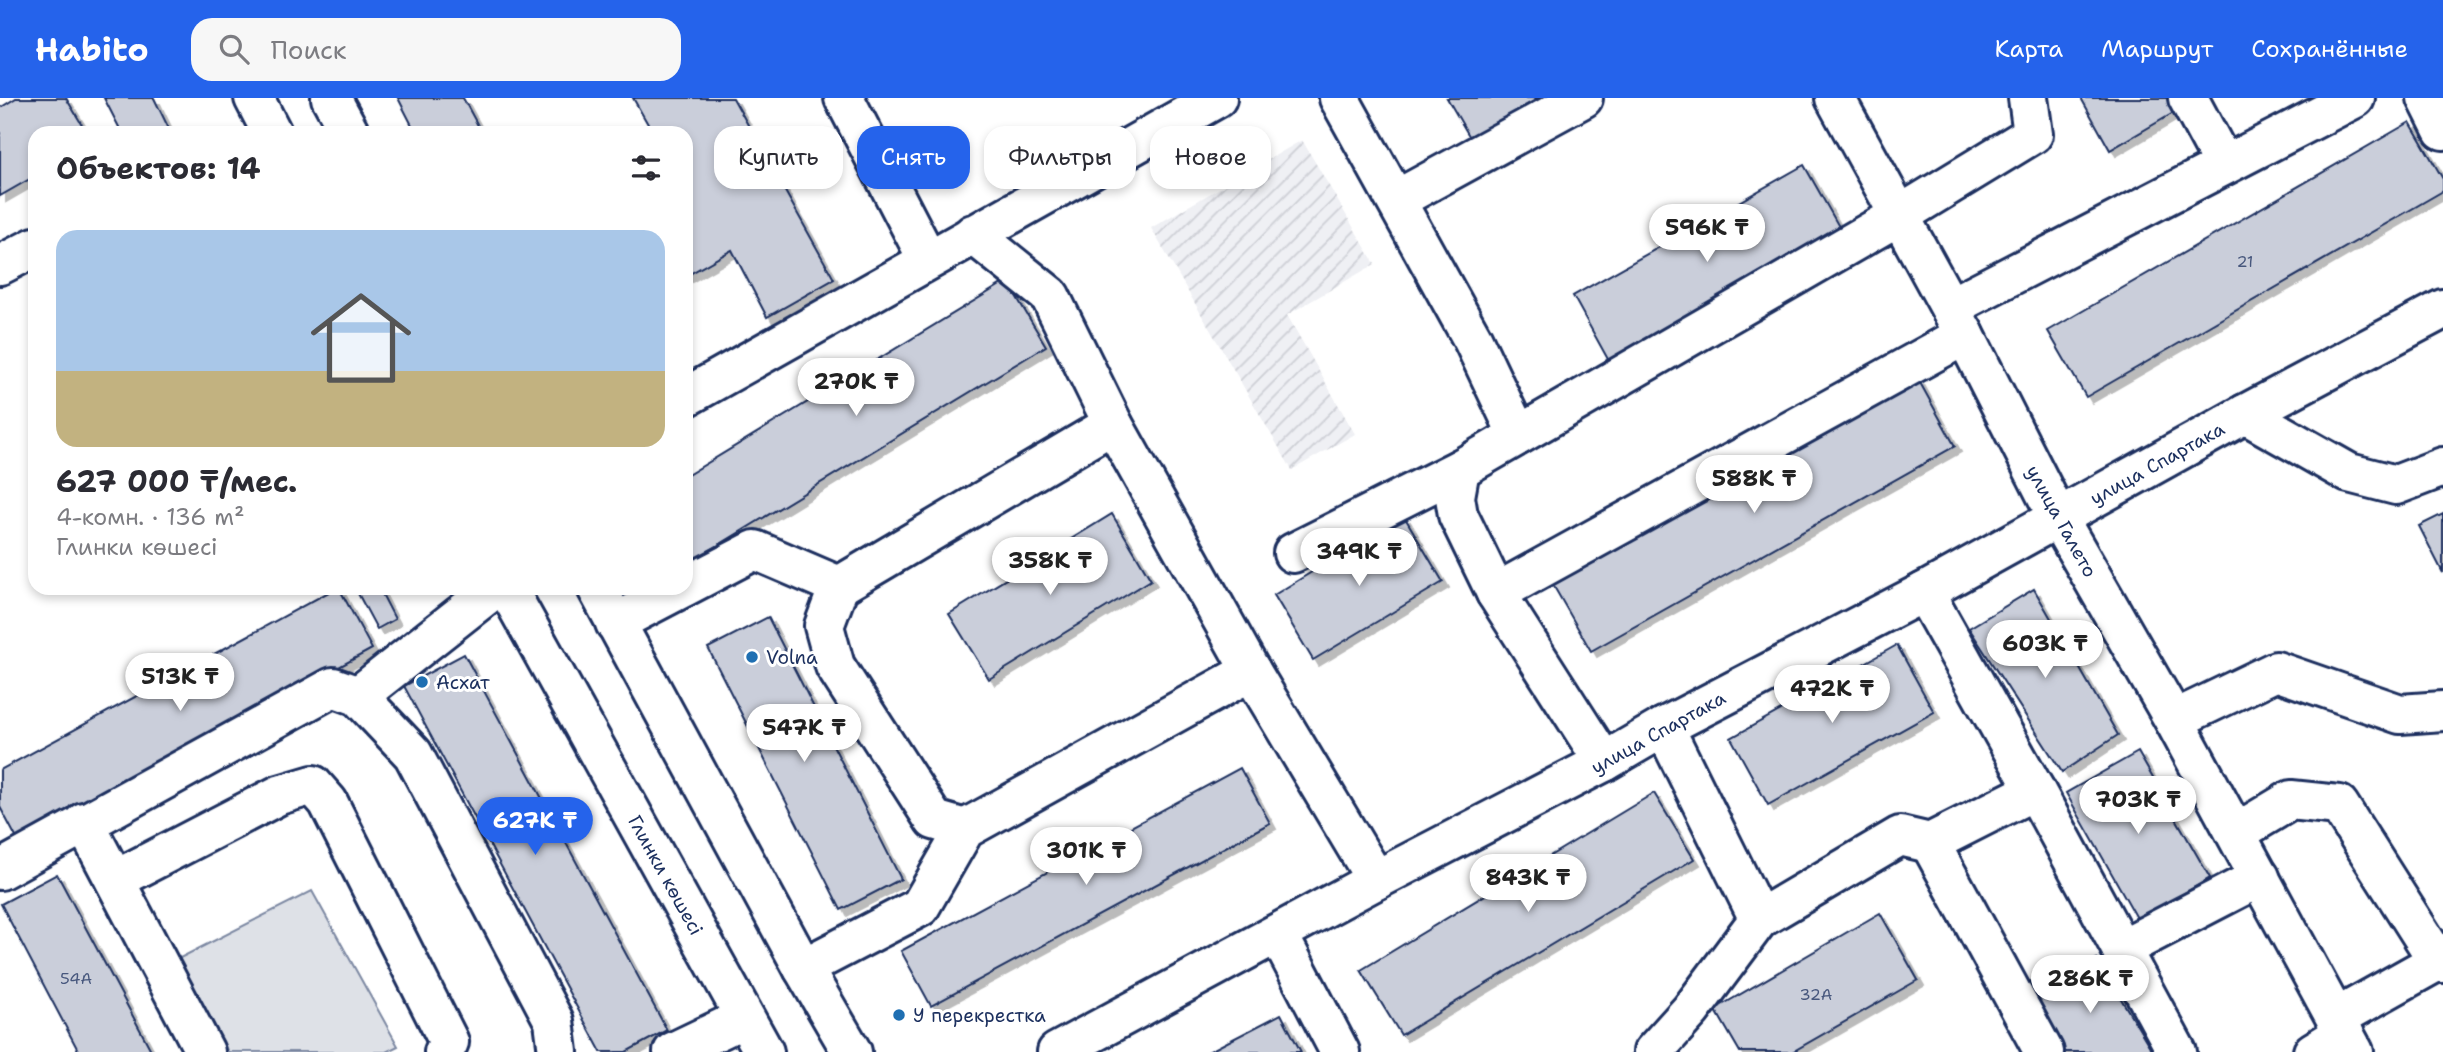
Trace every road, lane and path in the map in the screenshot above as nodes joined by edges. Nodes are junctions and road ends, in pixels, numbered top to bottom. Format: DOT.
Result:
graph roads {
  1 [pos="254,98"];
  2 [pos="331,98"];
  3 [pos="844,98"];
  4 [pos="1217,98"];
  5 [pos="1340,98"];
  6 [pos="1583,98"];
  7 [pos="1835,98"];
  8 [pos="2028,98"];
  9 [pos="2188,98"];
  10 [pos="2355,98"];
  11 [pos="268,126"];
  12 [pos="346,126"];
  13 [pos="2224,165"];
  14 [pos="1395,200"];
  15 [pos="1900,215"];
  16 [pos="974,234"];
  17 [pos="28,251"];
  18 [pos="928,260"];
  19 [pos="0,265"];
  20 [pos="2443,309"];
  21 [pos="1958,321"];
  22 [pos="693,393"];
  23 [pos="2245,414"];
  24 [pos="1113,424"];
  25 [pos="1518,435"];
  26 [pos="2443,467"];
  27 [pos="1460,469"];
  28 [pos="2058,518"];
  29 [pos="1293,553"];
  30 [pos="693,582"];
  31 [pos="839,586"];
  32 [pos="1924,592"];
  33 [pos="1496,593"];
  34 [pos="486,595"];
  35 [pos="511,595"];
  36 [pos="601,595"];
  37 [pos="668,595"];
  38 [pos="615,622"];
  39 [pos="1251,671"];
  40 [pos="358,696"];
  41 [pos="2443,711"];
  42 [pos="2174,720"];
  43 [pos="1664,727"];
  44 [pos="1604,762"];
  45 [pos="2035,790"];
  46 [pos="85,822"];
  47 [pos="965,829"];
  48 [pos="2236,833"];
  49 [pos="1930,843"];
  50 [pos="0,870"];
  51 [pos="2260,877"];
  52 [pos="115,880"];
  53 [pos="1376,880"];
  54 [pos="1759,919"];
  55 [pos="1278,934"];
  56 [pos="2121,949"];
  57 [pos="2441,962"];
  58 [pos="803,968"];
  59 [pos="744,1018"];
  60 [pos="2337,1039"];
  61 [pos="205,1052"];
  62 [pos="444,1052"];
  63 [pos="558,1052"];
  64 [pos="673,1052"];
  65 [pos="764,1052"];
  66 [pos="852,1052"];
  67 [pos="1057,1052"];
  68 [pos="1340,1052"];
  69 [pos="1653,1052"];
  70 [pos="2044,1052"];
  71 [pos="2177,1052"];
  1 -- 11 [label="street"];
  2 -- 12 [label="street"];
  3 -- 18 [label="street"];
  4 -- 16 [label="street"];
  5 -- 14 [label="street"];
  6 -- 14 [label="street"];
  7 -- 15 [label="street, улица Галето"];
  8 -- 15 [label="street"];
  9 -- 13 [label="street"];
  10 -- 13 [label="street"];
  13 -- 21 [label="street"];
  14 -- 25 [label="street"];
  15 -- 21 [label="street, улица Галето"];
  15 -- 25 [label="street"];
  16 -- 18 [label="street"];
  16 -- 24 [label="street"];
  17 -- 19 [label="street"];
  18 -- 22 [label="street"];
  20 -- 23 [label="street, улица Спартака"];
  21 -- 28 [label="street, улица Галето"];
  21 -- 33 [label="street"];
  23 -- 26 [label="street"];
  23 -- 28 [label="street, улица Спартака"];
  24 -- 31 [label="street"];
  24 -- 39 [label="street"];
  25 -- 27 [label="street"];
  27 -- 29 [label="street"];
  27 -- 33 [label="street"];
  28 -- 32 [label="street, улица Спартака"];
  28 -- 42 [label="street, улица Галето"];
  30 -- 31 [label="street"];
  31 -- 47 [label="street"];
  32 -- 43 [label="street, улица Спартака"];
  32 -- 45 [label="street"];
  33 -- 44 [label="street"];
  34 -- 40 [label="street"];
  35 -- 59 [label="street, Глинки көшесі"];
  36 -- 38 [label="street"];
  37 -- 38 [label="street"];
  38 -- 58 [label="street"];
  39 -- 47 [label="street"];
  39 -- 53 [label="street"];
  40 -- 46 [label="street"];
  40 -- 63 [label="street"];
  41 -- 42 [label="street"];
  42 -- 48 [label="street, улица Галето"];
  43 -- 44 [label="street, улица Спартака"];
  43 -- 54 [label="street"];
  44 -- 53 [label="street, улица Спартака"];
  45 -- 49 [label="street"];
  45 -- 56 [label="street"];
  46 -- 50 [label="street"];
  46 -- 52 [label="street"];
  47 -- 58 [label="street"];
  48 -- 51 [label="street, улица Галето"];
  48 -- 57 [label="street"];
  49 -- 54 [label="street"];
  49 -- 70 [label="street"];
  51 -- 56 [label="street"];
  51 -- 60 [label="street, улица Галето"];
  52 -- 61 [label="street"];
  52 -- 62 [label="street"];
  53 -- 55 [label="street, улица Спартака"];
  54 -- 69 [label="street"];
  55 -- 67 [label="street, улица Спартака"];
  55 -- 68 [label="street"];
  56 -- 71 [label="street"];
  57 -- 60 [label="street"];
  58 -- 66 [label="street"];
  59 -- 64 [label="street"];
  59 -- 65 [label="street, Глинки көшесі"];
}
